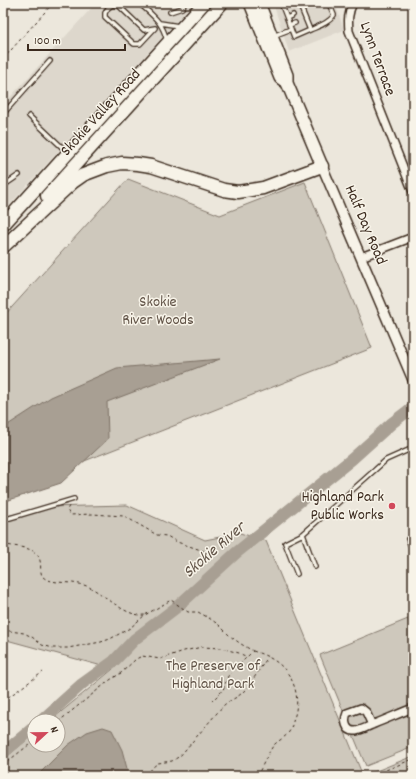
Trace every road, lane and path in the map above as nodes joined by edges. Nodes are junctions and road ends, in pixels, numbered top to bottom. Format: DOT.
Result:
graph roads {
  1 [pos="54,3"];
  2 [pos="139,3"];
  3 [pos="185,3"];
  4 [pos="204,3"];
  5 [pos="222,3"];
  6 [pos="250,3"];
  7 [pos="259,3"];
  8 [pos="353,3"];
  9 [pos="282,4"];
  10 [pos="298,5"];
  11 [pos="330,6"];
  12 [pos="290,9"];
  13 [pos="284,11"];
  14 [pos="170,12"];
  15 [pos="293,15"];
  16 [pos="286,18"];
  17 [pos="306,19"];
  18 [pos="301,20"];
  19 [pos="160,23"];
  20 [pos="295,23"];
  21 [pos="183,26"];
  22 [pos="290,27"];
  23 [pos="155,28"];
  24 [pos="310,30"];
  25 [pos="272,36"];
  26 [pos="167,44"];
  27 [pos="3,59"];
  28 [pos="50,61"];
  29 [pos="287,83"];
  30 [pos="3,114"];
  31 [pos="30,116"];
  32 [pos="68,153"];
  33 [pos="322,166"];
  34 [pos="19,175"];
  35 [pos="3,186"];
  36 [pos="413,192"];
  37 [pos="3,225"];
  38 [pos="413,236"];
  39 [pos="3,244"];
  40 [pos="3,247"];
  41 [pos="361,257"];
  42 [pos="413,380"];
  43 [pos="413,450"];
  44 [pos="74,499"];
  45 [pos="3,520"];
  46 [pos="303,534"];
  47 [pos="413,537"];
  48 [pos="3,544"];
  49 [pos="413,552"];
  50 [pos="210,553"];
  51 [pos="315,567"];
  52 [pos="297,574"];
  53 [pos="145,615"];
  54 [pos="3,630"];
  55 [pos="253,651"];
  56 [pos="247,657"];
  57 [pos="268,657"];
  58 [pos="43,672"];
  59 [pos="3,701"];
  60 [pos="212,701"];
  61 [pos="413,708"];
  62 [pos="66,716"];
  63 [pos="372,725"];
  64 [pos="26,747"];
  65 [pos="413,759"];
  66 [pos="3,765"];
  67 [pos="413,769"];
  68 [pos="146,776"];
  69 [pos="257,776"];
  70 [pos="376,776"];
  71 [pos="405,776"];
  1 -- 27 [label="path"];
  2 -- 19 [label="lane"];
  3 -- 14 [label="lane"];
  4 -- 21 [label="highway, Skokie Valley Road"];
  5 -- 39 [label="highway, Skokie Valley Road"];
  6 -- 29 [label="main road, Half Day Road"];
  7 -- 25 [label="main road, Half Day Road"];
  8 -- 36 [label="street, Lynn Terrace"];
  9 -- 13 [label="lane"];
  10 -- 17 [label="lane"];
  11 -- 24 [label="lane"];
  12 -- 13 [label="lane"];
  13 -- 16 [label="lane"];
  15 -- 16 [label="lane"];
  16 -- 22 [label="lane"];
  17 -- 18 [label="lane"];
  17 -- 24 [label="lane"];
  19 -- 21 [label="lane"];
  19 -- 26 [label="lane"];
  20 -- 22 [label="lane"];
  21 -- 26 [label="highway, Skokie Valley Road"];
  22 -- 24 [label="lane"];
  22 -- 25 [label="lane"];
  23 -- 23 [label="lane"];
  25 -- 29 [label="main road, Half Day Road"];
  26 -- 32 [label="highway, Skokie Valley Road"];
  28 -- 30 [label="lane"];
  29 -- 33 [label="main road, Half Day Road"];
  31 -- 32 [label="lane"];
  32 -- 37 [label="highway, Skokie Valley Road"];
  33 -- 40 [label="highway"];
  33 -- 41 [label="main road, Half Day Road"];
  34 -- 35 [label="lane"];
  38 -- 41 [label="street"];
  41 -- 42 [label="main road, Half Day Road"];
  43 -- 46 [label="lane"];
  44 -- 45 [label="lane"];
  44 -- 50 [label="path"];
  46 -- 51 [label="lane"];
  46 -- 52 [label="lane"];
  47 -- 49 [label="lane"];
  48 -- 53 [label="path"];
  53 -- 54 [label="path"];
  53 -- 55 [label="path"];
  55 -- 56 [label="path"];
  55 -- 57 [label="path"];
  56 -- 60 [label="path"];
  56 -- 62 [label="path"];
  57 -- 68 [label="path"];
  57 -- 69 [label="path"];
  58 -- 59 [label="path"];
  61 -- 63 [label="street"];
  64 -- 66 [label="path"];
  65 -- 70 [label="path"];
  67 -- 71 [label="path"];
}
